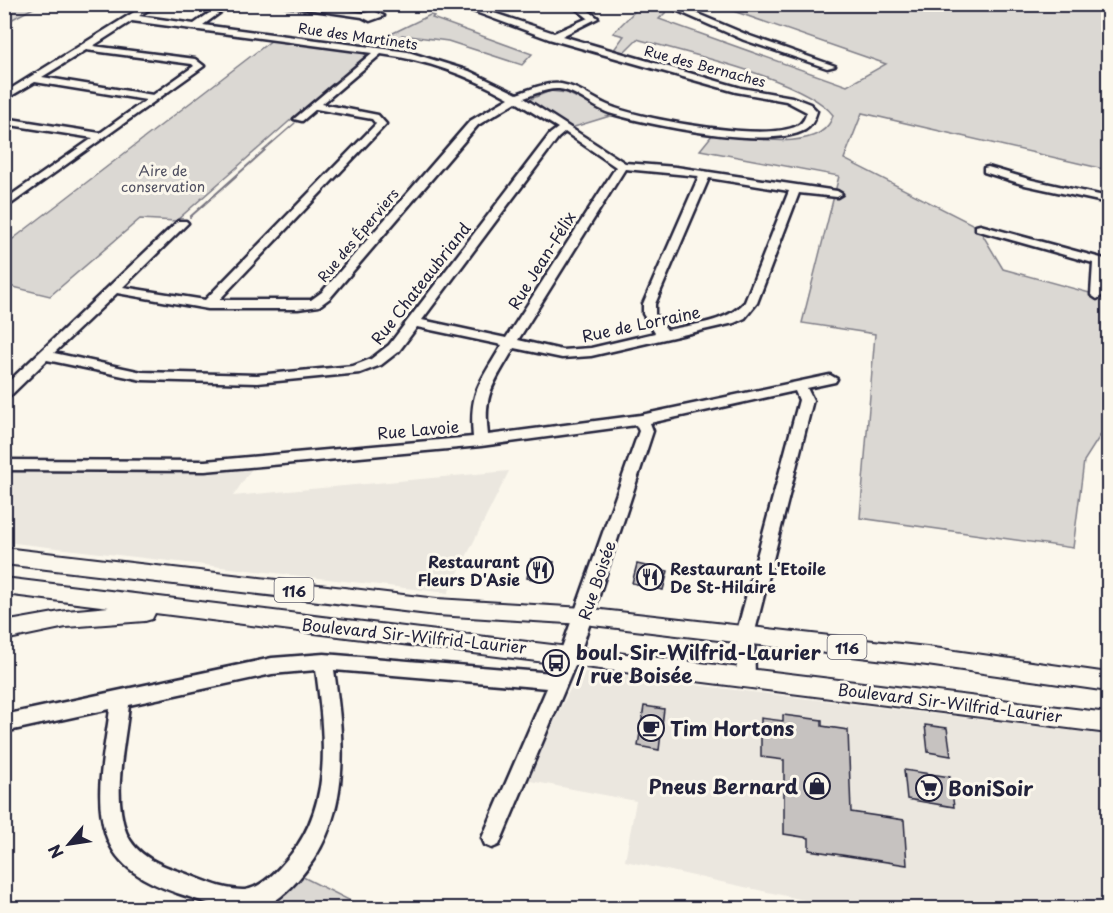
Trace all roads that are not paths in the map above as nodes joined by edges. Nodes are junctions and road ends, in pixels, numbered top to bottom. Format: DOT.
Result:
graph roads {
  1 [pos="153,4"];
  2 [pos="228,4"];
  3 [pos="278,4"];
  4 [pos="458,4"];
  5 [pos="574,4"];
  6 [pos="666,4"];
  7 [pos="364,15"];
  8 [pos="132,18"];
  9 [pos="196,27"];
  10 [pos="552,37"];
  11 [pos="84,47"];
  12 [pos="378,52"];
  13 [pos="830,66"];
  14 [pos="34,79"];
  15 [pos="4,97"];
  16 [pos="154,98"];
  17 [pos="517,99"];
  18 [pos="315,106"];
  19 [pos="299,119"];
  20 [pos="4,121"];
  21 [pos="564,128"];
  22 [pos="102,136"];
  23 [pos="622,166"];
  24 [pos="988,170"];
  25 [pos="705,174"];
  26 [pos="795,190"];
  27 [pos="837,194"];
  28 [pos="1108,200"];
  29 [pos="4,206"];
  30 [pos="182,223"];
  31 [pos="980,228"];
  32 [pos="1104,263"];
  33 [pos="116,289"];
  34 [pos="1098,295"];
  35 [pos="208,305"];
  36 [pos="413,322"];
  37 [pos="663,335"];
  38 [pos="509,344"];
  39 [pos="43,356"];
  40 [pos="830,379"];
  41 [pos="799,386"];
  42 [pos="4,394"];
  43 [pos="641,420"];
  44 [pos="481,441"];
  45 [pos="4,465"];
  46 [pos="4,556"];
  47 [pos="4,586"];
  48 [pos="230,615"];
  49 [pos="584,616"];
  50 [pos="4,631"];
  51 [pos="745,635"];
  52 [pos="571,653"];
  53 [pos="324,662"];
  54 [pos="746,677"];
  55 [pos="559,681"];
  56 [pos="1108,682"];
  57 [pos="120,700"];
  58 [pos="1108,723"];
  59 [pos="4,724"];
  60 [pos="492,838"];
  1 -- 8 [label="street"];
  2 -- 9 [label="street"];
  3 -- 7 [label="street"];
  4 -- 10 [label="street, Rue des Bernaches"];
  5 -- 10 [label="street"];
  6 -- 13 [label="street"];
  8 -- 9 [label="street, Rue des Martinets"];
  8 -- 11 [label="street"];
  9 -- 12 [label="street, Rue des Martinets"];
  10 -- 17 [label="street, Rue des Bernaches"];
  11 -- 14 [label="street"];
  11 -- 16 [label="street"];
  12 -- 17 [label="street, Rue des Martinets"];
  12 -- 18 [label="street"];
  14 -- 15 [label="street"];
  14 -- 16 [label="street"];
  16 -- 22 [label="street"];
  17 -- 21 [label="street, Rue des Martinets"];
  17 -- 35 [label="street, Rue des Éperviers"];
  18 -- 19 [label="street"];
  18 -- 35 [label="street"];
  20 -- 22 [label="street"];
  21 -- 23 [label="street"];
  21 -- 36 [label="street, Rue Chateaubriand"];
  22 -- 29 [label="street"];
  23 -- 25 [label="street"];
  23 -- 38 [label="street, Rue Jean-Félix"];
  24 -- 28 [label="street"];
  25 -- 26 [label="street"];
  25 -- 37 [label="street"];
  26 -- 27 [label="street"];
  26 -- 37 [label="street, Rue de Lorraine"];
  30 -- 33 [label="street"];
  31 -- 32 [label="street"];
  32 -- 34 [label="street"];
  33 -- 35 [label="street, Rue des Éperviers"];
  33 -- 39 [label="street"];
  36 -- 38 [label="street, Rue de Lorraine"];
  36 -- 39 [label="street, Rue Chateaubriand"];
  37 -- 38 [label="street, Rue de Lorraine"];
  38 -- 44 [label="street, Rue Jean-Félix"];
  39 -- 42 [label="street"];
  40 -- 41 [label="street, Rue Lavoie"];
  41 -- 43 [label="street, Rue Lavoie"];
  41 -- 51 [label="street"];
  43 -- 44 [label="street, Rue Lavoie"];
  43 -- 49 [label="street, Rue Boisée"];
  44 -- 45 [label="street, Rue Lavoie"];
  46 -- 49 [label="main road, Boulevard Sir-Wilfrid-Laurier / 116"];
  47 -- 48 [label="main road, Boulevard Sir-Wilfrid-Laurier / 116"];
  48 -- 50 [label="main road"];
  48 -- 52 [label="main road, Boulevard Sir-Wilfrid-Laurier / 116"];
  49 -- 51 [label="main road, Boulevard Sir-Wilfrid-Laurier / 116"];
  49 -- 52 [label="street, Rue Boisée"];
  51 -- 54 [label="street"];
  51 -- 56 [label="main road, Boulevard Sir-Wilfrid-Laurier / 116"];
  52 -- 54 [label="main road, Boulevard Sir-Wilfrid-Laurier / 116"];
  52 -- 55 [label="street, Rue Boisée"];
  53 -- 55 [label="street"];
  53 -- 57 [label="street"];
  53 -- 57 [label="street"];
  54 -- 58 [label="main road, Boulevard Sir-Wilfrid-Laurier / 116"];
  55 -- 60 [label="street, Rue Boisée"];
  57 -- 59 [label="street"];
}
